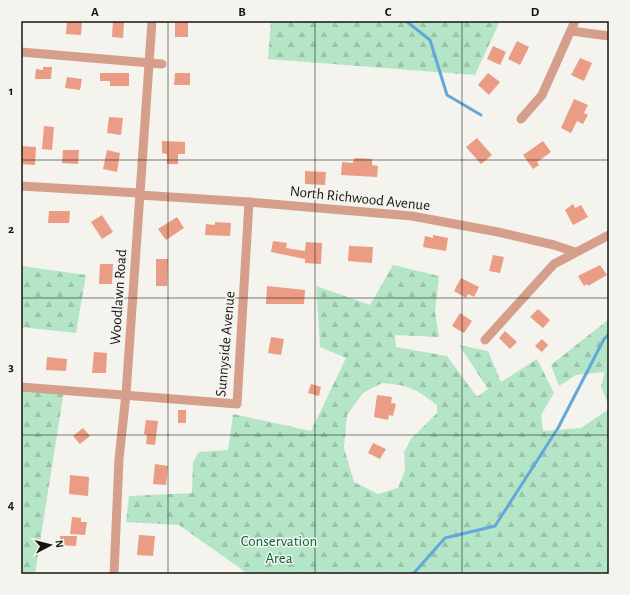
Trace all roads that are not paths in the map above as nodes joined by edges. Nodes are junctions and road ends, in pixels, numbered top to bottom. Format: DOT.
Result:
graph roads {
  1 [pos="152,21"];
  2 [pos="575,21"];
  3 [pos="571,31"];
  4 [pos="609,36"];
  5 [pos="21,52"];
  6 [pos="149,63"];
  7 [pos="162,64"];
  8 [pos="521,119"];
  9 [pos="21,186"];
  10 [pos="139,194"];
  11 [pos="249,202"];
  12 [pos="609,235"];
  13 [pos="575,252"];
  14 [pos="485,340"];
  15 [pos="21,387"];
  16 [pos="126,394"];
  17 [pos="114,574"];
  1 -- 6 [label="street, Woodlawn Road"];
  2 -- 3 [label="street"];
  3 -- 4 [label="street"];
  3 -- 8 [label="street"];
  5 -- 6 [label="street"];
  6 -- 7 [label="street"];
  6 -- 10 [label="street, Woodlawn Road"];
  9 -- 10 [label="street, North Richwood Avenue"];
  10 -- 11 [label="street, North Richwood Avenue"];
  10 -- 16 [label="street, Woodlawn Road"];
  11 -- 13 [label="street, North Richwood Avenue"];
  11 -- 16 [label="street, Sunnyside Avenue"];
  12 -- 13 [label="street"];
  13 -- 14 [label="street"];
  15 -- 16 [label="street"];
  16 -- 17 [label="street, Woodlawn Road"];
}
